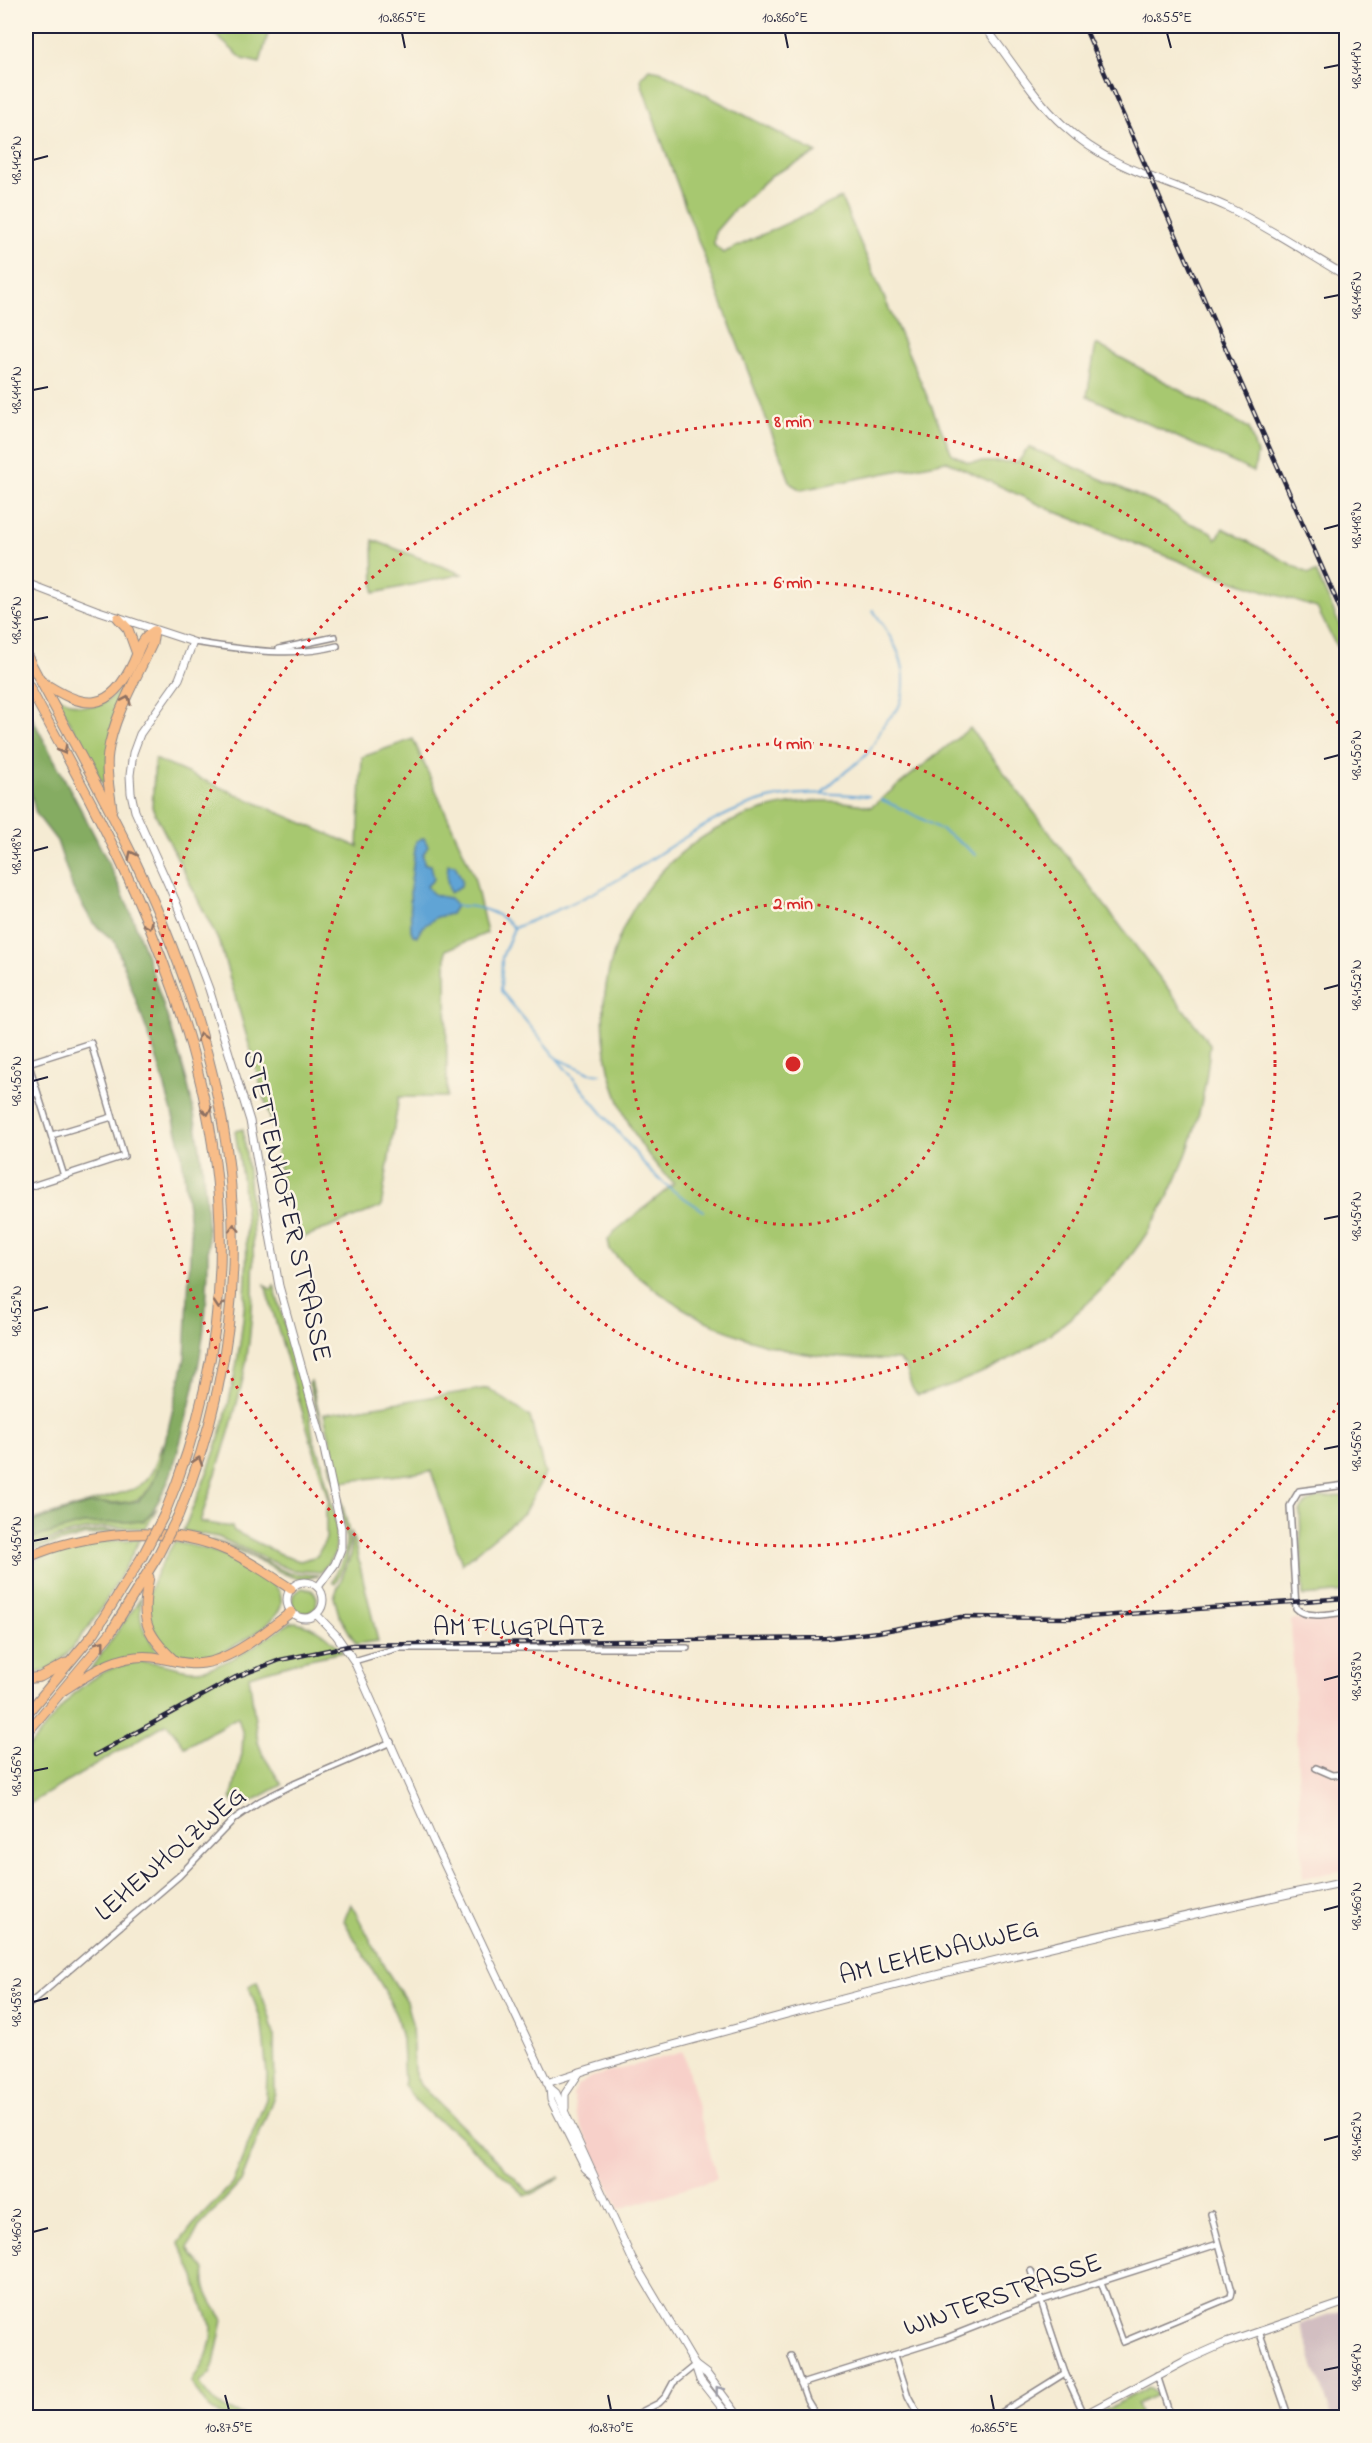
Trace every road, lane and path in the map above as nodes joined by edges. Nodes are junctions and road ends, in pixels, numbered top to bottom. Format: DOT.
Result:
graph roads {
  1 [pos="984,26"];
  2 [pos="1347,276"];
  3 [pos="26,583"];
  4 [pos="118,618"];
  5 [pos="154,631"];
  6 [pos="335,637"];
  7 [pos="193,642"];
  8 [pos="337,646"];
  9 [pos="274,650"];
  10 [pos="26,654"];
  11 [pos="137,654"];
  12 [pos="39,680"];
  13 [pos="26,681"];
  14 [pos="113,818"];
  15 [pos="26,1056"];
  16 [pos="28,1063"];
  17 [pos="37,1093"];
  18 [pos="26,1097"];
  19 [pos="112,1117"];
  20 [pos="52,1135"];
  21 [pos="64,1176"];
  22 [pos="26,1188"];
  23 [pos="1347,1485"];
  24 [pos="26,1558"];
  25 [pos="151,1569"];
  26 [pos="318,1587"];
  27 [pos="291,1589"];
  28 [pos="291,1612"];
  29 [pos="1347,1612"];
  30 [pos="316,1614"];
  31 [pos="687,1648"];
  32 [pos="75,1657"];
  33 [pos="174,1660"];
  34 [pos="354,1661"];
  35 [pos="26,1679"];
  36 [pos="64,1690"];
  37 [pos="26,1714"];
  38 [pos="26,1734"];
  39 [pos="391,1742"];
  40 [pos="1316,1768"];
  41 [pos="1347,1774"];
  42 [pos="1347,1882"];
  43 [pos="26,2007"];
  44 [pos="579,2072"];
  45 [pos="549,2085"];
  46 [pos="566,2114"];
  47 [pos="592,2174"];
  48 [pos="1211,2214"];
  49 [pos="1218,2244"];
  50 [pos="1031,2271"];
  51 [pos="1101,2282"];
  52 [pos="1040,2301"];
  53 [pos="1347,2302"];
  54 [pos="1259,2331"];
  55 [pos="895,2355"];
  56 [pos="791,2356"];
  57 [pos="695,2366"];
  58 [pos="1065,2373"];
  59 [pos="1157,2376"];
  60 [pos="801,2384"];
  61 [pos="1081,2416"];
  62 [pos="637,2418"];
  63 [pos="730,2418"];
  64 [pos="740,2418"];
  65 [pos="818,2418"];
  66 [pos="920,2418"];
  67 [pos="993,2418"];
  68 [pos="1172,2418"];
  69 [pos="1289,2418"];
  1 -- 2 [label="street"];
  3 -- 4 [label="street"];
  4 -- 5 [label="street"];
  4 -- 11 [label="highway"];
  5 -- 7 [label="street"];
  5 -- 11 [label="highway"];
  14 -- 5 [label="highway, one-way"];
  6 -- 9 [label="street"];
  7 -- 9 [label="street"];
  7 -- 26 [label="street, STETTENHOFER STRASSE"];
  8 -- 9 [label="street"];
  10 -- 12 [label="highway"];
  11 -- 12 [label="highway"];
  12 -- 14 [label="highway"];
  13 -- 32 [label="highway, one-way, bridge"];
  25 -- 14 [label="highway, one-way, bridge"];
  15 -- 16 [label="street"];
  16 -- 17 [label="street"];
  16 -- 19 [label="street"];
  17 -- 18 [label="street"];
  17 -- 20 [label="street"];
  19 -- 20 [label="street"];
  19 -- 21 [label="street"];
  20 -- 21 [label="street"];
  21 -- 22 [label="street"];
  23 -- 29 [label="street"];
  24 -- 27 [label="highway"];
  25 -- 33 [label="highway"];
  36 -- 25 [label="highway, one-way"];
  26 -- 27 [label="street"];
  26 -- 30 [label="street"];
  27 -- 28 [label="street"];
  28 -- 30 [label="street"];
  28 -- 33 [label="highway"];
  30 -- 34 [label="street"];
  31 -- 34 [label="street, AM FLUGPLATZ"];
  32 -- 35 [label="highway"];
  32 -- 37 [label="highway"];
  33 -- 36 [label="highway"];
  34 -- 39 [label="street"];
  36 -- 38 [label="highway"];
  39 -- 43 [label="street, LEHENHOLZWEG"];
  39 -- 45 [label="street"];
  40 -- 41 [label="street"];
  42 -- 44 [label="street, AM LEHENAUWEG"];
  44 -- 45 [label="street, AM LEHENAUWEG"];
  44 -- 46 [label="street"];
  45 -- 46 [label="street"];
  45 -- 47 [label="street"];
  46 -- 47 [label="street"];
  47 -- 57 [label="street"];
  48 -- 49 [label="street"];
  49 -- 51 [label="street, WINTERSTRASSE"];
  49 -- 51 [label="street"];
  50 -- 52 [label="street"];
  51 -- 52 [label="street, WINTERSTRASSE"];
  52 -- 55 [label="street, WINTERSTRASSE"];
  52 -- 58 [label="street"];
  53 -- 54 [label="street"];
  54 -- 59 [label="street"];
  54 -- 69 [label="street"];
  55 -- 60 [label="street, WINTERSTRASSE"];
  55 -- 66 [label="street"];
  56 -- 60 [label="street"];
  57 -- 62 [label="street"];
  57 -- 63 [label="street"];
  64 -- 57 [label="street, one-way"];
  58 -- 61 [label="street"];
  58 -- 67 [label="street"];
  59 -- 61 [label="street"];
  59 -- 68 [label="street"];
  60 -- 65 [label="street"];
}
